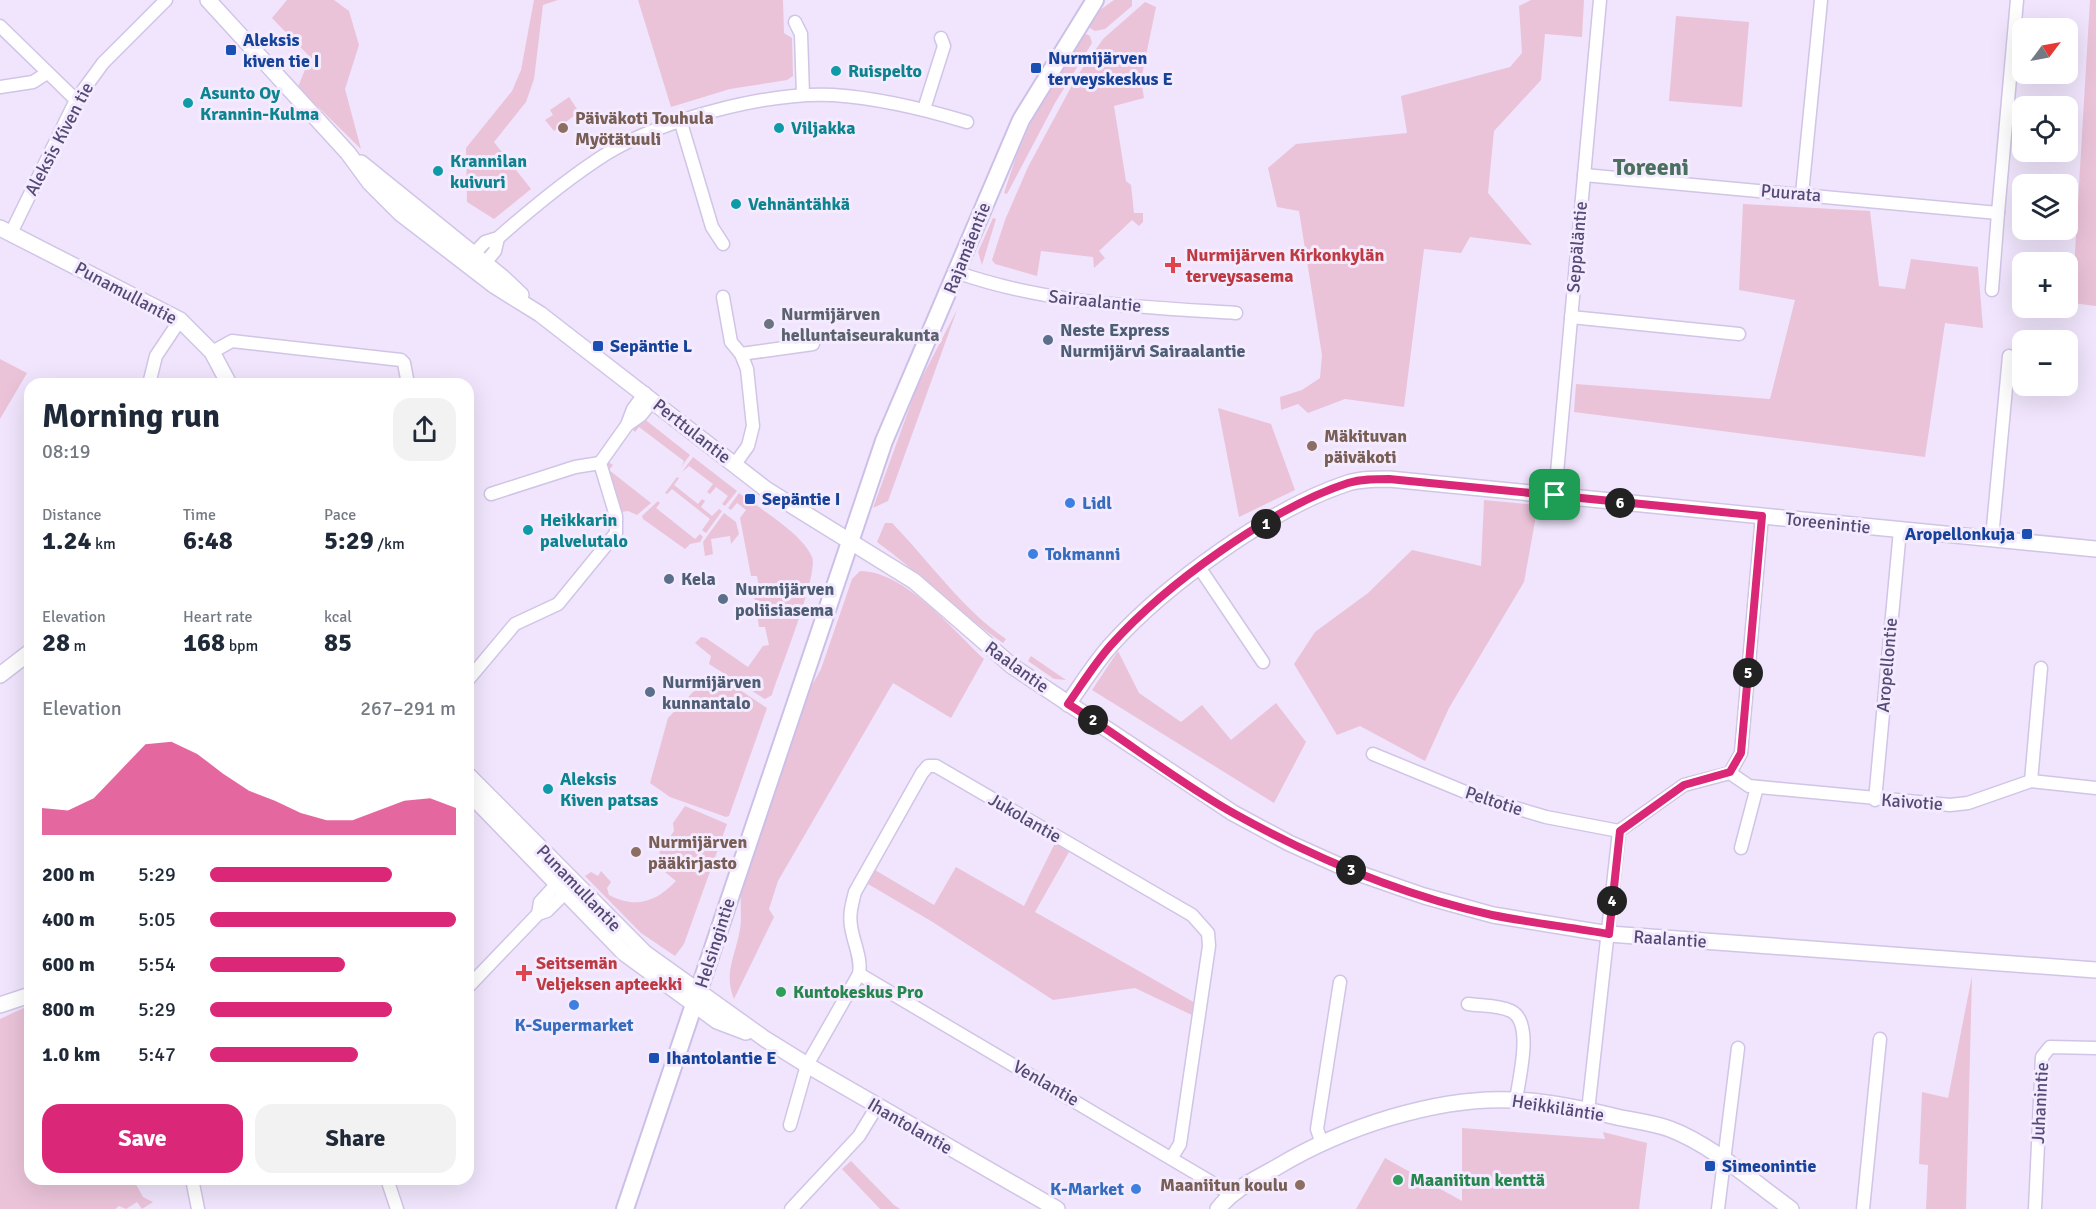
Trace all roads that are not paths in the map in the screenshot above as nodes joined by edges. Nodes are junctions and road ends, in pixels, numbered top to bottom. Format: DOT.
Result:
graph roads {
  1 [pos="166,0"];
  2 [pos="208,0"];
  3 [pos="1095,0"];
  4 [pos="1600,0"];
  5 [pos="1821,0"];
  6 [pos="2017,0"];
  7 [pos="795,22"];
  8 [pos="0,26"];
  9 [pos="941,38"];
  10 [pos="47,73"];
  11 [pos="0,87"];
  12 [pos="803,95"];
  13 [pos="76,100"];
  14 [pos="924,110"];
  15 [pos="968,122"];
  16 [pos="681,123"];
  17 [pos="1584,175"];
  18 [pos="1802,194"];
  19 [pos="1998,213"];
  20 [pos="6,230"];
  21 [pos="723,244"];
  22 [pos="475,263"];
  23 [pos="956,272"];
  24 [pos="1992,290"];
  25 [pos="723,297"];
  26 [pos="1236,313"];
  27 [pos="1571,316"];
  28 [pos="180,320"];
  29 [pos="1739,334"];
  30 [pos="813,344"];
  31 [pos="212,352"];
  32 [pos="741,354"];
  33 [pos="2009,356"];
  34 [pos="150,378"];
  35 [pos="226,378"];
  36 [pos="407,378"];
  37 [pos="649,396"];
  38 [pos="600,463"];
  39 [pos="735,465"];
  40 [pos="491,494"];
  41 [pos="1555,495"];
  42 [pos="1762,516"];
  43 [pos="1900,530"];
  44 [pos="1992,538"];
  45 [pos="849,541"];
  46 [pos="2096,549"];
  47 [pos="1200,567"];
  48 [pos="24,657"];
  49 [pos="1263,662"];
  50 [pos="2042,668"];
  51 [pos="474,673"];
  52 [pos="0,675"];
  53 [pos="1068,704"];
  54 [pos="1373,754"];
  55 [pos="1730,772"];
  56 [pos="2031,781"];
  57 [pos="474,782"];
  58 [pos="1757,787"];
  59 [pos="2096,788"];
  60 [pos="474,798"];
  61 [pos="1875,800"];
  62 [pos="1620,831"];
  63 [pos="1741,848"];
  64 [pos="563,883"];
  65 [pos="1609,934"];
  66 [pos="2096,970"];
  67 [pos="859,974"];
  68 [pos="474,981"];
  69 [pos="1340,982"];
  70 [pos="24,996"];
  71 [pos="697,998"];
  72 [pos="1468,1004"];
  73 [pos="0,1005"];
  74 [pos="1880,1040"];
  75 [pos="1738,1048"];
  76 [pos="2096,1048"];
  77 [pos="807,1065"];
  78 [pos="1516,1100"];
  79 [pos="876,1108"];
  80 [pos="1588,1111"];
  81 [pos="790,1125"];
  82 [pos="1322,1143"];
  83 [pos="1172,1157"];
  84 [pos="1724,1162"];
  85 [pos="196,1185"];
  86 [pos="389,1185"];
  87 [pos="1231,1194"];
  88 [pos="198,1209"];
  89 [pos="397,1209"];
  90 [pos="625,1209"];
  91 [pos="790,1209"];
  92 [pos="1057,1209"];
  93 [pos="1218,1209"];
  94 [pos="1718,1209"];
  95 [pos="1791,1209"];
  96 [pos="1863,1209"];
  97 [pos="2035,1209"];
  1 -- 13 [label="street, Aleksis Kiven tie"];
  2 -- 22 [label="street, Perttulantie"];
  3 -- 23 [label="main road, Rajamäentie"];
  4 -- 17 [label="street, Seppäläntie"];
  5 -- 18 [label="street"];
  6 -- 19 [label="street"];
  7 -- 12 [label="street"];
  8 -- 10 [label="street"];
  9 -- 14 [label="street"];
  10 -- 11 [label="street"];
  10 -- 13 [label="street"];
  12 -- 14 [label="street"];
  12 -- 16 [label="street"];
  13 -- 20 [label="street, Aleksis Kiven tie"];
  14 -- 15 [label="street"];
  16 -- 21 [label="street"];
  16 -- 22 [label="street"];
  17 -- 18 [label="street, Puurata"];
  17 -- 27 [label="street, Seppäläntie"];
  18 -- 19 [label="street, Puurata"];
  19 -- 24 [label="street"];
  20 -- 28 [label="street, Punamullantie"];
  22 -- 37 [label="street, Perttulantie"];
  23 -- 26 [label="street, Sairaalantie"];
  23 -- 45 [label="main road, Rajamäentie"];
  25 -- 32 [label="street"];
  27 -- 29 [label="street"];
  27 -- 41 [label="street, Seppäläntie"];
  28 -- 31 [label="street, Punamullantie"];
  28 -- 34 [label="street"];
  30 -- 32 [label="street"];
  31 -- 35 [label="street, Punamullantie"];
  31 -- 36 [label="street"];
  32 -- 39 [label="street"];
  33 -- 44 [label="street"];
  37 -- 38 [label="street"];
  37 -- 39 [label="street, Perttulantie"];
  38 -- 40 [label="street"];
  38 -- 51 [label="street"];
  39 -- 45 [label="street, Perttulantie"];
  41 -- 42 [label="street, Toreenintie"];
  41 -- 47 [label="street, Toreenintie"];
  42 -- 43 [label="street, Toreenintie"];
  42 -- 55 [label="street"];
  43 -- 44 [label="street, Toreenintie"];
  43 -- 61 [label="street, Aropellontie"];
  44 -- 46 [label="street, Toreenintie"];
  45 -- 53 [label="street, Raalantie"];
  45 -- 71 [label="main road, Helsingintie"];
  47 -- 49 [label="street"];
  47 -- 53 [label="street, Toreenintie"];
  48 -- 52 [label="street"];
  50 -- 56 [label="street"];
  53 -- 65 [label="street, Raalantie"];
  54 -- 62 [label="street, Peltotie"];
  55 -- 58 [label="street, Kaivotie"];
  55 -- 62 [label="street"];
  56 -- 59 [label="street, Kaivotie"];
  56 -- 61 [label="street, Kaivotie"];
  57 -- 64 [label="street, Punamullantie"];
  58 -- 61 [label="street, Kaivotie"];
  58 -- 63 [label="street"];
  60 -- 64 [label="street, Punamullantie"];
  62 -- 65 [label="street"];
  64 -- 68 [label="street"];
  64 -- 71 [label="street, Punamullantie"];
  65 -- 66 [label="street, Raalantie"];
  65 -- 80 [label="street"];
  67 -- 77 [label="street"];
  67 -- 83 [label="street, Venlantie"];
  67 -- 83 [label="street, Jukolantie"];
  69 -- 82 [label="street"];
  70 -- 73 [label="street"];
  71 -- 77 [label="street, Ihantolantie"];
  71 -- 90 [label="main road, Helsingintie"];
  72 -- 78 [label="street"];
  74 -- 96 [label="street"];
  75 -- 84 [label="street"];
  76 -- 97 [label="street, Juhanintie"];
  77 -- 79 [label="street, Ihantolantie"];
  77 -- 81 [label="street"];
  78 -- 80 [label="street, Heikkiläntie"];
  78 -- 82 [label="street, Heikkiläntie"];
  79 -- 91 [label="street"];
  79 -- 92 [label="street, Ihantolantie"];
  80 -- 84 [label="street, Heikkiläntie"];
  82 -- 87 [label="street, Heikkiläntie"];
  83 -- 87 [label="street, Venlantie"];
  84 -- 94 [label="street"];
  84 -- 95 [label="street, Heikkiläntie"];
  85 -- 88 [label="street"];
  86 -- 89 [label="street"];
  87 -- 93 [label="street, Heikkiläntie"];
}
